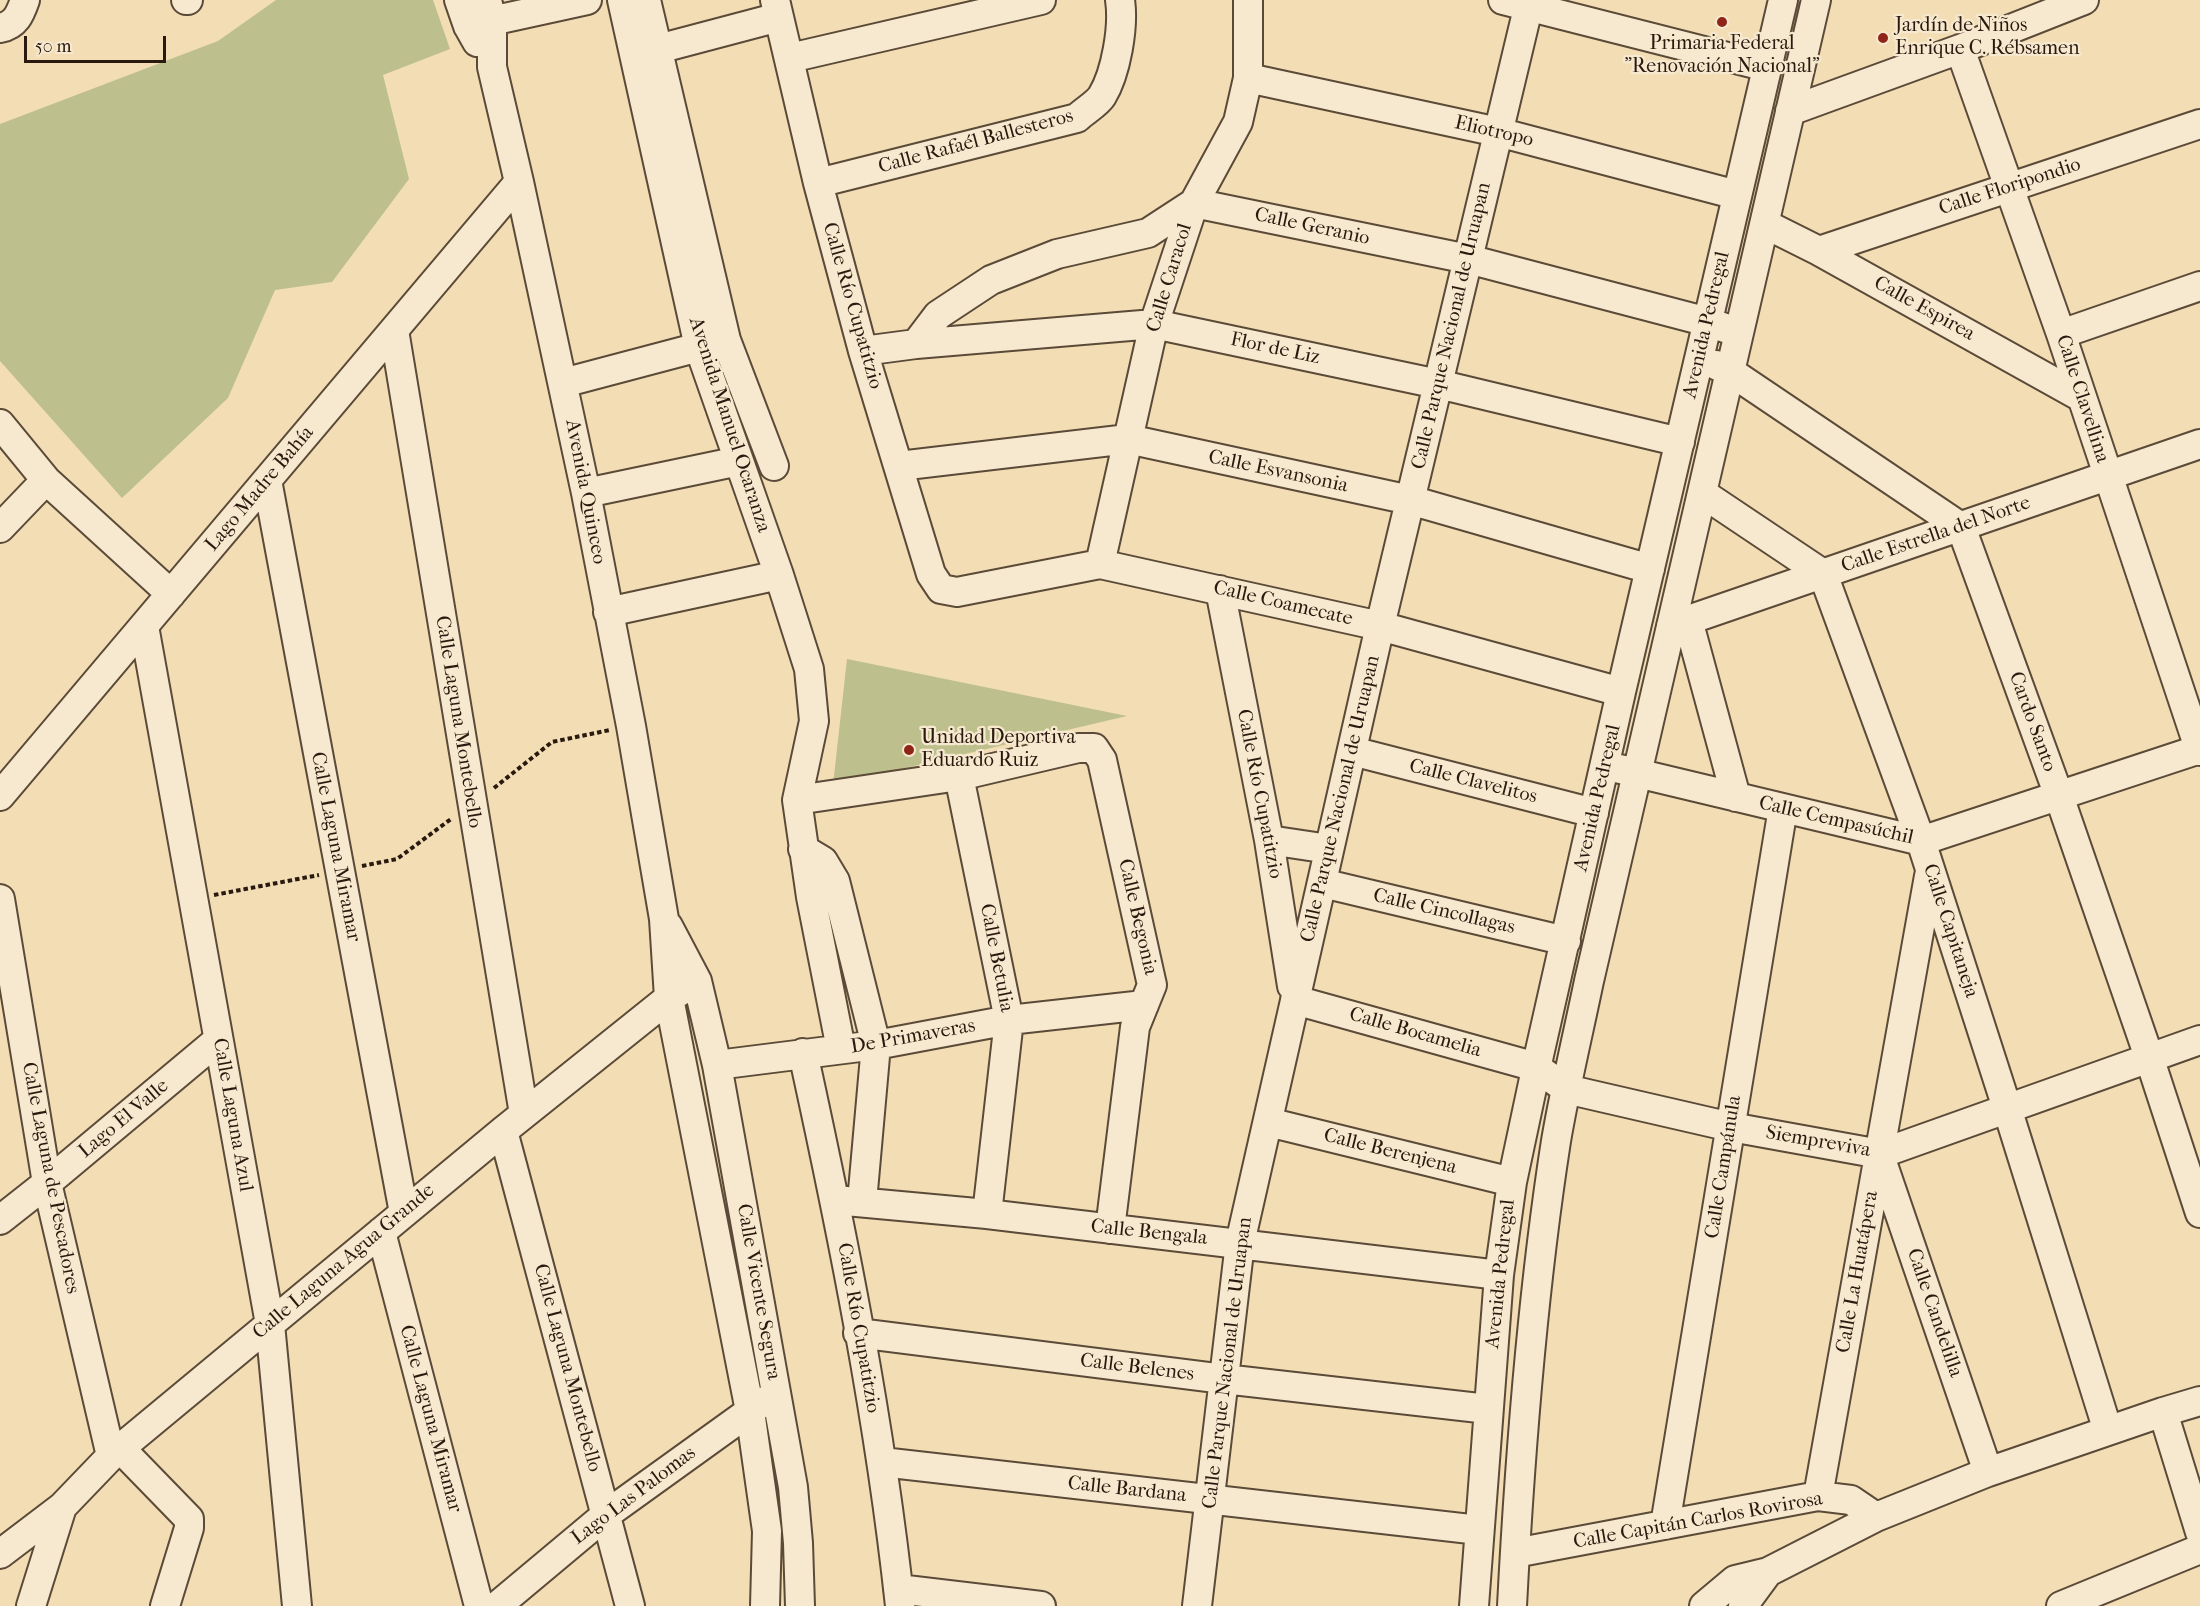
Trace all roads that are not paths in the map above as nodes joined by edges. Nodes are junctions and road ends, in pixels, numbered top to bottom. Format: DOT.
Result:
graph roads {
  1 [pos="587,0"];
  2 [pos="622,0"];
  3 [pos="646,0"];
  4 [pos="1041,0"];
  5 [pos="1120,0"];
  6 [pos="1248,0"];
  7 [pos="1783,0"];
  8 [pos="1816,0"];
  9 [pos="2084,0"];
  10 [pos="1520,2"];
  11 [pos="777,9"];
  12 [pos="477,12"];
  13 [pos="658,49"];
  14 [pos="1960,49"];
  15 [pos="790,58"];
  16 [pos="1767,67"];
  17 [pos="1248,78"];
  18 [pos="1790,111"];
  19 [pos="2200,124"];
  20 [pos="1498,132"];
  21 [pos="519,182"];
  22 [pos="818,183"];
  23 [pos="2010,187"];
  24 [pos="1737,195"];
  25 [pos="1194,203"];
  26 [pos="1765,224"];
  27 [pos="1819,251"];
  28 [pos="1468,259"];
  29 [pos="2200,286"];
  30 [pos="1708,322"];
  31 [pos="1154,324"];
  32 [pos="394,330"];
  33 [pos="1739,333"];
  34 [pos="2061,334"];
  35 [pos="712,344"];
  36 [pos="916,344"];
  37 [pos="863,351"];
  38 [pos="1701,357"];
  39 [pos="1731,372"];
  40 [pos="563,383"];
  41 [pos="1438,384"];
  42 [pos="2081,397"];
  43 [pos="0,424"];
  44 [pos="1128,439"];
  45 [pos="1680,442"];
  46 [pos="2200,444"];
  47 [pos="739,462"];
  48 [pos="774,466"];
  49 [pos="899,466"];
  50 [pos="2108,476"];
  51 [pos="46,480"];
  52 [pos="267,480"];
  53 [pos="586,493"];
  54 [pos="1702,493"];
  55 [pos="1410,500"];
  56 [pos="1961,526"];
  57 [pos="0,528"];
  58 [pos="1100,564"];
  59 [pos="1650,569"];
  60 [pos="779,574"];
  61 [pos="1823,574"];
  62 [pos="941,589"];
  63 [pos="1220,590"];
  64 [pos="171,594"];
  65 [pos="608,612"];
  66 [pos="1680,623"];
  67 [pos="144,626"];
  68 [pos="1380,626"];
  69 [pos="1621,692"];
  70 [pos="2200,750"];
  71 [pos="1352,751"];
  72 [pos="1605,765"];
  73 [pos="1638,773"];
  74 [pos="959,776"];
  75 [pos="0,796"];
  76 [pos="2059,796"];
  77 [pos="1736,797"];
  78 [pos="797,800"];
  79 [pos="1784,808"];
  80 [pos="1594,813"];
  81 [pos="1269,840"];
  82 [pos="1921,842"];
  83 [pos="803,849"];
  84 [pos="1329,849"];
  85 [pos="1930,871"];
  86 [pos="1322,884"];
  87 [pos="0,899"];
  88 [pos="664,919"];
  89 [pos="1566,941"];
  90 [pos="697,981"];
  91 [pos="669,998"];
  92 [pos="1294,1000"];
  93 [pos="1144,1005"];
  94 [pos="1009,1020"];
  95 [pos="218,1040"];
  96 [pos="2200,1040"];
  97 [pos="876,1045"];
  98 [pos="841,1049"];
  99 [pos="803,1053"];
  100 [pos="2150,1057"];
  101 [pos="717,1065"];
  102 [pos="1536,1067"];
  103 [pos="1566,1089"];
  104 [pos="2007,1108"];
  105 [pos="1268,1122"];
  106 [pos="513,1123"];
  107 [pos="1731,1127"];
  108 [pos="1880,1154"];
  109 [pos="1512,1182"];
  110 [pos="47,1183"];
  111 [pos="848,1201"];
  112 [pos="404,1213"];
  113 [pos="2200,1213"];
  114 [pos="987,1214"];
  115 [pos="0,1220"];
  116 [pos="1110,1229"];
  117 [pos="381,1232"];
  118 [pos="1240,1243"];
  119 [pos="1499,1275"];
  120 [pos="270,1324"];
  121 [pos="858,1333"];
  122 [pos="1224,1379"];
  123 [pos="776,1393"];
  124 [pos="2200,1401"];
  125 [pos="1488,1409"];
  126 [pos="750,1411"];
  127 [pos="2163,1412"];
  128 [pos="2108,1431"];
  129 [pos="115,1452"];
  130 [pos="882,1462"];
  131 [pos="1988,1472"];
  132 [pos="1818,1496"];
  133 [pos="1210,1499"];
  134 [pos="62,1507"];
  135 [pos="607,1514"];
  136 [pos="1876,1517"];
  137 [pos="1665,1525"];
  138 [pos="1479,1530"];
  139 [pos="2200,1532"];
  140 [pos="2200,1549"];
  141 [pos="1515,1553"];
  142 [pos="0,1554"];
  143 [pos="899,1598"];
  144 [pos="1737,1598"];
  145 [pos="296,1605"];
  146 [pos="31,1606"];
  147 [pos="165,1606"];
  148 [pos="479,1606"];
  149 [pos="497,1606"];
  150 [pos="630,1606"];
  151 [pos="765,1606"];
  152 [pos="800,1606"];
  153 [pos="1041,1606"];
  154 [pos="1197,1606"];
  155 [pos="1474,1606"];
  156 [pos="1512,1606"];
  157 [pos="1704,1606"];
  158 [pos="2061,1606"];
  1 -- 12 [label="street"];
  2 -- 35 [label="street, Avenida Manuel Ocaranza"];
  3 -- 13 [label="street, Avenida Manuel Ocaranza"];
  4 -- 15 [label="street"];
  5 -- 22 [label="street, Calle Rafaél Ballesteros"];
  6 -- 17 [label="street, Calle Caracol"];
  7 -- 16 [label="street, Avenida Pedregal"];
  8 -- 18 [label="street, Avenida Pedregal"];
  9 -- 14 [label="street"];
  10 -- 16 [label="street"];
  10 -- 20 [label="street, Calle Parque Nacional de Uruapan"];
  11 -- 13 [label="street"];
  11 -- 15 [label="street, Calle Río Cupatitzio"];
  12 -- 21 [label="street, Avenida Quinceo"];
  13 -- 35 [label="street, Avenida Manuel Ocaranza"];
  14 -- 18 [label="street"];
  14 -- 23 [label="street, Calle Clavellina"];
  15 -- 22 [label="street, Calle Río Cupatitzio"];
  16 -- 24 [label="street, Avenida Pedregal"];
  17 -- 20 [label="street, Eliotropo"];
  17 -- 25 [label="street, Calle Caracol"];
  18 -- 26 [label="street, Avenida Pedregal"];
  19 -- 23 [label="street, Calle Floripondio"];
  20 -- 24 [label="street, Eliotropo"];
  20 -- 28 [label="street, Calle Parque Nacional de Uruapan"];
  21 -- 32 [label="street, Lago Madre Bahía"];
  21 -- 40 [label="street, Avenida Quinceo"];
  22 -- 37 [label="street, Calle Río Cupatitzio"];
  23 -- 27 [label="street, Calle Floripondio"];
  23 -- 34 [label="street, Calle Clavellina"];
  24 -- 30 [label="street, Avenida Pedregal"];
  25 -- 28 [label="street, Calle Geranio"];
  25 -- 31 [label="street, Calle Caracol"];
  25 -- 36 [label="street"];
  26 -- 27 [label="street, Calle Espirea"];
  26 -- 33 [label="street, Avenida Pedregal"];
  27 -- 42 [label="street, Calle Espirea"];
  28 -- 30 [label="street, Calle Geranio"];
  28 -- 41 [label="street, Calle Parque Nacional de Uruapan"];
  29 -- 34 [label="street"];
  30 -- 33 [label="street, Calle Geranio"];
  30 -- 38 [label="street, Avenida Pedregal"];
  31 -- 36 [label="street, Flor de Liz"];
  31 -- 41 [label="street, Flor de Liz"];
  31 -- 44 [label="street, Calle Caracol"];
  32 -- 52 [label="street, Lago Madre Bahía"];
  32 -- 106 [label="street, Calle Laguna Montebello"];
  33 -- 39 [label="street, Avenida Pedregal"];
  34 -- 42 [label="street, Calle Clavellina"];
  35 -- 40 [label="street"];
  35 -- 47 [label="street, Avenida Manuel Ocaranza"];
  35 -- 48 [label="street, Avenida Manuel Ocaranza"];
  36 -- 37 [label="street, Flor de Liz"];
  37 -- 49 [label="street, Calle Río Cupatitzio"];
  38 -- 39 [label="street"];
  38 -- 45 [label="street, Avenida Pedregal"];
  39 -- 54 [label="street, Avenida Pedregal"];
  39 -- 56 [label="street"];
  40 -- 53 [label="street, Avenida Quinceo"];
  41 -- 45 [label="street, Flor de Liz"];
  41 -- 55 [label="street, Calle Parque Nacional de Uruapan"];
  42 -- 50 [label="street, Calle Clavellina"];
  43 -- 51 [label="street"];
  44 -- 49 [label="street, Calle Esvansonia"];
  44 -- 55 [label="street, Calle Esvansonia"];
  44 -- 58 [label="street, Calle Caracol"];
  45 -- 59 [label="street, Avenida Pedregal"];
  46 -- 50 [label="street, Calle Estrella del Norte"];
  47 -- 53 [label="street"];
  47 -- 60 [label="street, Avenida Manuel Ocaranza"];
  49 -- 62 [label="street, Calle Río Cupatitzio"];
  50 -- 56 [label="street, Calle Estrella del Norte"];
  50 -- 70 [label="street, Calle Clavellina"];
  51 -- 57 [label="street"];
  51 -- 64 [label="street"];
  52 -- 64 [label="street, Lago Madre Bahía"];
  52 -- 112 [label="street, Calle Laguna Miramar"];
  53 -- 65 [label="street, Avenida Quinceo"];
  54 -- 61 [label="street"];
  54 -- 66 [label="street, Avenida Pedregal"];
  55 -- 59 [label="street, Calle Esvansonia"];
  55 -- 68 [label="street, Calle Parque Nacional de Uruapan"];
  56 -- 61 [label="street, Calle Estrella del Norte"];
  56 -- 76 [label="street, Cardo Santo"];
  58 -- 62 [label="street, Calle Coamecate"];
  58 -- 63 [label="street, Calle Coamecate"];
  59 -- 69 [label="street, Avenida Pedregal"];
  60 -- 65 [label="street"];
  60 -- 78 [label="street, Avenida Manuel Ocaranza"];
  61 -- 66 [label="street, Calle Estrella del Norte"];
  61 -- 82 [label="street, Calle Capitaneja"];
  63 -- 68 [label="street, Calle Coamecate"];
  63 -- 81 [label="street, Calle Río Cupatitzio"];
  64 -- 67 [label="street, Lago Madre Bahía"];
  65 -- 88 [label="street, Avenida Quinceo"];
  66 -- 73 [label="street, Avenida Pedregal"];
  66 -- 77 [label="street"];
  67 -- 75 [label="street, Lago Madre Bahía"];
  67 -- 95 [label="street, Calle Laguna Azul"];
  68 -- 69 [label="street, Calle Coamecate"];
  68 -- 71 [label="street, Calle Parque Nacional de Uruapan"];
  69 -- 72 [label="street, Avenida Pedregal"];
  70 -- 76 [label="street, Calle Cempasúchil"];
  71 -- 80 [label="street, Calle Clavelitos"];
  71 -- 84 [label="street, Calle Parque Nacional de Uruapan"];
  72 -- 73 [label="street, Calle Cempasúchil"];
  72 -- 80 [label="street, Avenida Pedregal"];
  73 -- 77 [label="street, Calle Cempasúchil"];
  73 -- 103 [label="street, Avenida Pedregal"];
  74 -- 78 [label="street"];
  74 -- 93 [label="street, Calle Begonia"];
  74 -- 94 [label="street, Calle Betulia"];
  76 -- 82 [label="street, Calle Cempasúchil"];
  76 -- 100 [label="street, Cardo Santo"];
  77 -- 79 [label="street, Calle Cempasúchil"];
  78 -- 83 [label="street, Avenida Manuel Ocaranza"];
  79 -- 82 [label="street, Calle Cempasúchil"];
  79 -- 107 [label="street, Calle Campánula"];
  80 -- 89 [label="street, Avenida Pedregal"];
  81 -- 84 [label="street"];
  81 -- 92 [label="street, Calle Río Cupatitzio"];
  82 -- 85 [label="street, Calle Capitaneja"];
  83 -- 97 [label="street"];
  83 -- 98 [label="street, Avenida Manuel Ocaranza"];
  84 -- 86 [label="street, Calle Parque Nacional de Uruapan"];
  85 -- 104 [label="street, Calle Capitaneja"];
  85 -- 108 [label="street, Calle La Huatápera"];
  86 -- 89 [label="street, Calle Cincollagas"];
  86 -- 92 [label="street, Calle Parque Nacional de Uruapan"];
  87 -- 110 [label="street, Calle Laguna de Pescadores"];
  88 -- 90 [label="street, Avenida Quinceo"];
  88 -- 91 [label="street, Avenida Quinceo"];
  89 -- 102 [label="street, Avenida Pedregal"];
  90 -- 91 [label="street, Calle Laguna Agua Grande"];
  90 -- 101 [label="street, Calle Vicente Segura"];
  91 -- 106 [label="street, Calle Laguna Agua Grande"];
  91 -- 126 [label="street, Calle Vicente Segura"];
  92 -- 102 [label="street, Calle Bocamelia"];
  92 -- 105 [label="street, Calle Parque Nacional de Uruapan"];
  93 -- 94 [label="street, De Primaveras"];
  93 -- 116 [label="street, Calle Begonia"];
  94 -- 97 [label="street, De Primaveras"];
  94 -- 114 [label="street, Calle Betulia"];
  95 -- 110 [label="street, Lago El Valle"];
  95 -- 120 [label="street, Calle Laguna Azul"];
  96 -- 100 [label="street, Siempreviva"];
  97 -- 98 [label="street, De Primaveras"];
  97 -- 111 [label="street"];
  98 -- 99 [label="street, De Primaveras"];
  99 -- 101 [label="street, De Primaveras"];
  99 -- 111 [label="street, Calle Río Cupatitzio"];
  100 -- 104 [label="street, Siempreviva"];
  100 -- 113 [label="street, Cardo Santo"];
  101 -- 123 [label="street, Calle Vicente Segura"];
  102 -- 103 [label="street, Siempreviva"];
  102 -- 109 [label="street, Avenida Pedregal"];
  103 -- 107 [label="street, Siempreviva"];
  103 -- 141 [label="street, Avenida Pedregal"];
  104 -- 108 [label="street, Siempreviva"];
  104 -- 128 [label="street, Calle Capitaneja"];
  105 -- 109 [label="street, Calle Berenjena"];
  105 -- 118 [label="street, Calle Parque Nacional de Uruapan"];
  106 -- 112 [label="street, Calle Laguna Agua Grande"];
  106 -- 135 [label="street, Calle Laguna Montebello"];
  107 -- 108 [label="street, Siempreviva"];
  107 -- 137 [label="street, Calle Campánula"];
  108 -- 131 [label="street, Calle Candelilla"];
  108 -- 132 [label="street, Calle La Huatápera"];
  109 -- 119 [label="street, Avenida Pedregal"];
  110 -- 115 [label="street, Lago El Valle"];
  110 -- 129 [label="street, Calle Laguna de Pescadores"];
  111 -- 114 [label="street, Calle Bengala"];
  111 -- 121 [label="street, Calle Río Cupatitzio"];
  112 -- 117 [label="street, Calle Laguna Agua Grande"];
  114 -- 116 [label="street, Calle Bengala"];
  116 -- 118 [label="street, Calle Bengala"];
  117 -- 120 [label="street, Calle Laguna Agua Grande"];
  117 -- 148 [label="street, Calle Laguna Miramar"];
  118 -- 119 [label="street, Calle Bengala"];
  118 -- 122 [label="street, Calle Parque Nacional de Uruapan"];
  119 -- 125 [label="street, Avenida Pedregal"];
  120 -- 129 [label="street, Calle Laguna Agua Grande"];
  120 -- 145 [label="street, Calle Laguna Azul"];
  121 -- 122 [label="street, Calle Belenes"];
  121 -- 130 [label="street, Calle Río Cupatitzio"];
  122 -- 125 [label="street, Calle Belenes"];
  122 -- 133 [label="street, Calle Parque Nacional de Uruapan"];
  123 -- 126 [label="street, Lago Las Palomas"];
  123 -- 152 [label="street, Calle Vicente Segura"];
  124 -- 127 [label="street, Calle Capitán Carlos Rovirosa"];
  125 -- 138 [label="street, Avenida Pedregal"];
  126 -- 135 [label="street, Lago Las Palomas"];
  126 -- 151 [label="street, Calle Vicente Segura"];
  127 -- 128 [label="street, Calle Capitán Carlos Rovirosa"];
  127 -- 139 [label="street"];
  128 -- 131 [label="street, Calle Capitán Carlos Rovirosa"];
  129 -- 134 [label="street, Calle Laguna Agua Grande"];
  129 -- 147 [label="street"];
  130 -- 133 [label="street, Calle Bardana"];
  130 -- 143 [label="street, Calle Río Cupatitzio"];
  131 -- 136 [label="street, Calle Capitán Carlos Rovirosa"];
  132 -- 136 [label="street, Calle Capitán Carlos Rovirosa"];
  132 -- 137 [label="street, Calle Capitán Carlos Rovirosa"];
  133 -- 138 [label="street, Calle Bardana"];
  133 -- 154 [label="street, Calle Parque Nacional de Uruapan"];
  134 -- 142 [label="street, Calle Laguna Agua Grande"];
  134 -- 146 [label="street"];
  135 -- 149 [label="street, Lago Las Palomas"];
  135 -- 150 [label="street, Calle Laguna Montebello"];
  136 -- 144 [label="street, Calle Capitán Carlos Rovirosa"];
  137 -- 141 [label="street, Calle Capitán Carlos Rovirosa"];
  138 -- 155 [label="street, Avenida Pedregal"];
  140 -- 158 [label="street"];
  141 -- 156 [label="street, Avenida Pedregal"];
  143 -- 153 [label="street"];
  144 -- 157 [label="street, Calle Capitán Carlos Rovirosa"];
}
